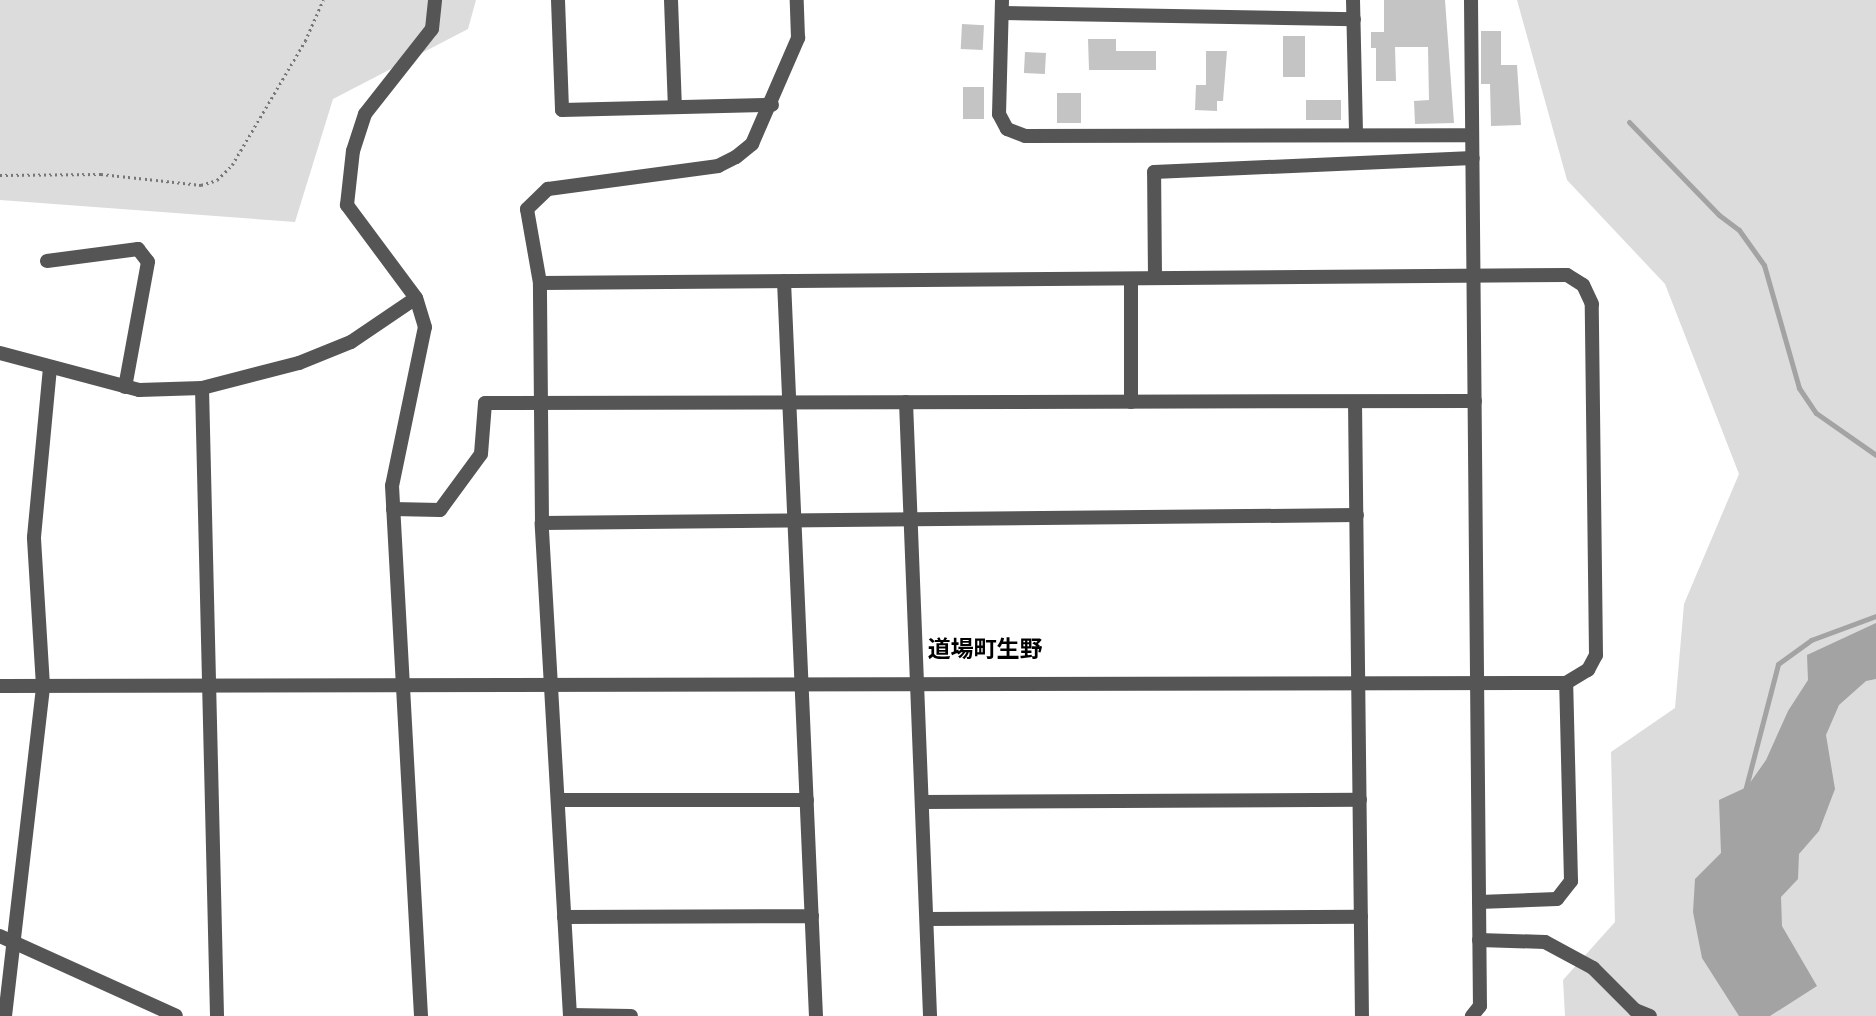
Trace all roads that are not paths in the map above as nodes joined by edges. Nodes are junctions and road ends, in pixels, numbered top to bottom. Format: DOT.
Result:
graph roads {
  1 [pos="435,0"];
  2 [pos="558,0"];
  3 [pos="671,0"];
  4 [pos="797,0"];
  5 [pos="1353,0"];
  6 [pos="1471,0"];
  7 [pos="1002,6"];
  8 [pos="1354,19"];
  9 [pos="772,105"];
  10 [pos="675,107"];
  11 [pos="1356,135"];
  12 [pos="1472,135"];
  13 [pos="1473,158"];
  14 [pos="47,261"];
  15 [pos="1474,276"];
  16 [pos="1155,278"];
  17 [pos="1132,279"];
  18 [pos="784,281"];
  19 [pos="540,283"];
  20 [pos="416,298"];
  21 [pos="0,353"];
  22 [pos="50,369"];
  23 [pos="125,387"];
  24 [pos="202,388"];
  25 [pos="1355,401"];
  26 [pos="1475,401"];
  27 [pos="789,402"];
  28 [pos="906,402"];
  29 [pos="1131,402"];
  30 [pos="541,403"];
  31 [pos="393,509"];
  32 [pos="1357,516"];
  33 [pos="910,519"];
  34 [pos="794,520"];
  35 [pos="542,523"];
  36 [pos="1359,683"];
  37 [pos="1477,683"];
  38 [pos="1566,683"];
  39 [pos="551,684"];
  40 [pos="802,684"];
  41 [pos="917,684"];
  42 [pos="209,685"];
  43 [pos="403,685"];
  44 [pos="0,686"];
  45 [pos="43,686"];
  46 [pos="558,800"];
  47 [pos="807,800"];
  48 [pos="1360,800"];
  49 [pos="922,803"];
  50 [pos="1479,902"];
  51 [pos="812,916"];
  52 [pos="564,917"];
  53 [pos="1361,917"];
  54 [pos="927,919"];
  55 [pos="0,936"];
  56 [pos="1479,940"];
  57 [pos="15,943"];
  58 [pos="5,1016"];
  59 [pos="176,1016"];
  60 [pos="217,1016"];
  61 [pos="421,1016"];
  62 [pos="570,1016"];
  63 [pos="631,1016"];
  64 [pos="816,1016"];
  65 [pos="930,1016"];
  66 [pos="1362,1016"];
  67 [pos="1472,1016"];
  68 [pos="1650,1016"];
  1 -- 20 [label="street"];
  2 -- 10 [label="street"];
  3 -- 10 [label="street"];
  4 -- 9 [label="street"];
  5 -- 8 [label="street"];
  6 -- 12 [label="street"];
  7 -- 8 [label="street"];
  7 -- 11 [label="street"];
  8 -- 11 [label="street"];
  9 -- 10 [label="street"];
  9 -- 19 [label="street"];
  11 -- 12 [label="street"];
  12 -- 13 [label="street"];
  13 -- 15 [label="street"];
  13 -- 16 [label="street"];
  14 -- 23 [label="street"];
  15 -- 16 [label="street"];
  15 -- 26 [label="street"];
  15 -- 38 [label="street"];
  16 -- 17 [label="street"];
  17 -- 18 [label="street"];
  17 -- 29 [label="street"];
  18 -- 19 [label="street"];
  18 -- 27 [label="street"];
  19 -- 30 [label="street"];
  20 -- 24 [label="street"];
  20 -- 31 [label="street"];
  21 -- 22 [label="street"];
  22 -- 23 [label="street"];
  22 -- 45 [label="street"];
  23 -- 24 [label="street"];
  24 -- 42 [label="street"];
  25 -- 26 [label="street"];
  25 -- 29 [label="street"];
  25 -- 32 [label="street"];
  26 -- 37 [label="street"];
  27 -- 28 [label="street"];
  27 -- 30 [label="street"];
  27 -- 34 [label="street"];
  28 -- 29 [label="street"];
  28 -- 33 [label="street"];
  30 -- 31 [label="street"];
  30 -- 35 [label="street"];
  31 -- 43 [label="street"];
  32 -- 33 [label="street"];
  32 -- 36 [label="street"];
  33 -- 34 [label="street"];
  33 -- 41 [label="street"];
  34 -- 35 [label="street"];
  34 -- 40 [label="street"];
  35 -- 39 [label="street"];
  36 -- 37 [label="street"];
  36 -- 41 [label="street"];
  36 -- 48 [label="street"];
  37 -- 38 [label="street"];
  37 -- 50 [label="street"];
  38 -- 50 [label="street"];
  39 -- 40 [label="street"];
  39 -- 43 [label="street"];
  39 -- 46 [label="street"];
  40 -- 41 [label="street"];
  40 -- 47 [label="street"];
  41 -- 49 [label="street"];
  42 -- 43 [label="street"];
  42 -- 45 [label="street"];
  42 -- 60 [label="street"];
  43 -- 61 [label="street"];
  44 -- 45 [label="street"];
  45 -- 57 [label="street"];
  46 -- 47 [label="street"];
  46 -- 52 [label="street"];
  47 -- 51 [label="street"];
  48 -- 49 [label="street"];
  48 -- 53 [label="street"];
  49 -- 54 [label="street"];
  50 -- 56 [label="street"];
  51 -- 52 [label="street"];
  51 -- 64 [label="street"];
  52 -- 62 [label="street"];
  53 -- 54 [label="street"];
  53 -- 66 [label="street"];
  54 -- 65 [label="street"];
  55 -- 57 [label="street"];
  56 -- 67 [label="street"];
  56 -- 68 [label="street"];
  57 -- 58 [label="street"];
  57 -- 59 [label="street"];
  62 -- 63 [label="street"];
}
